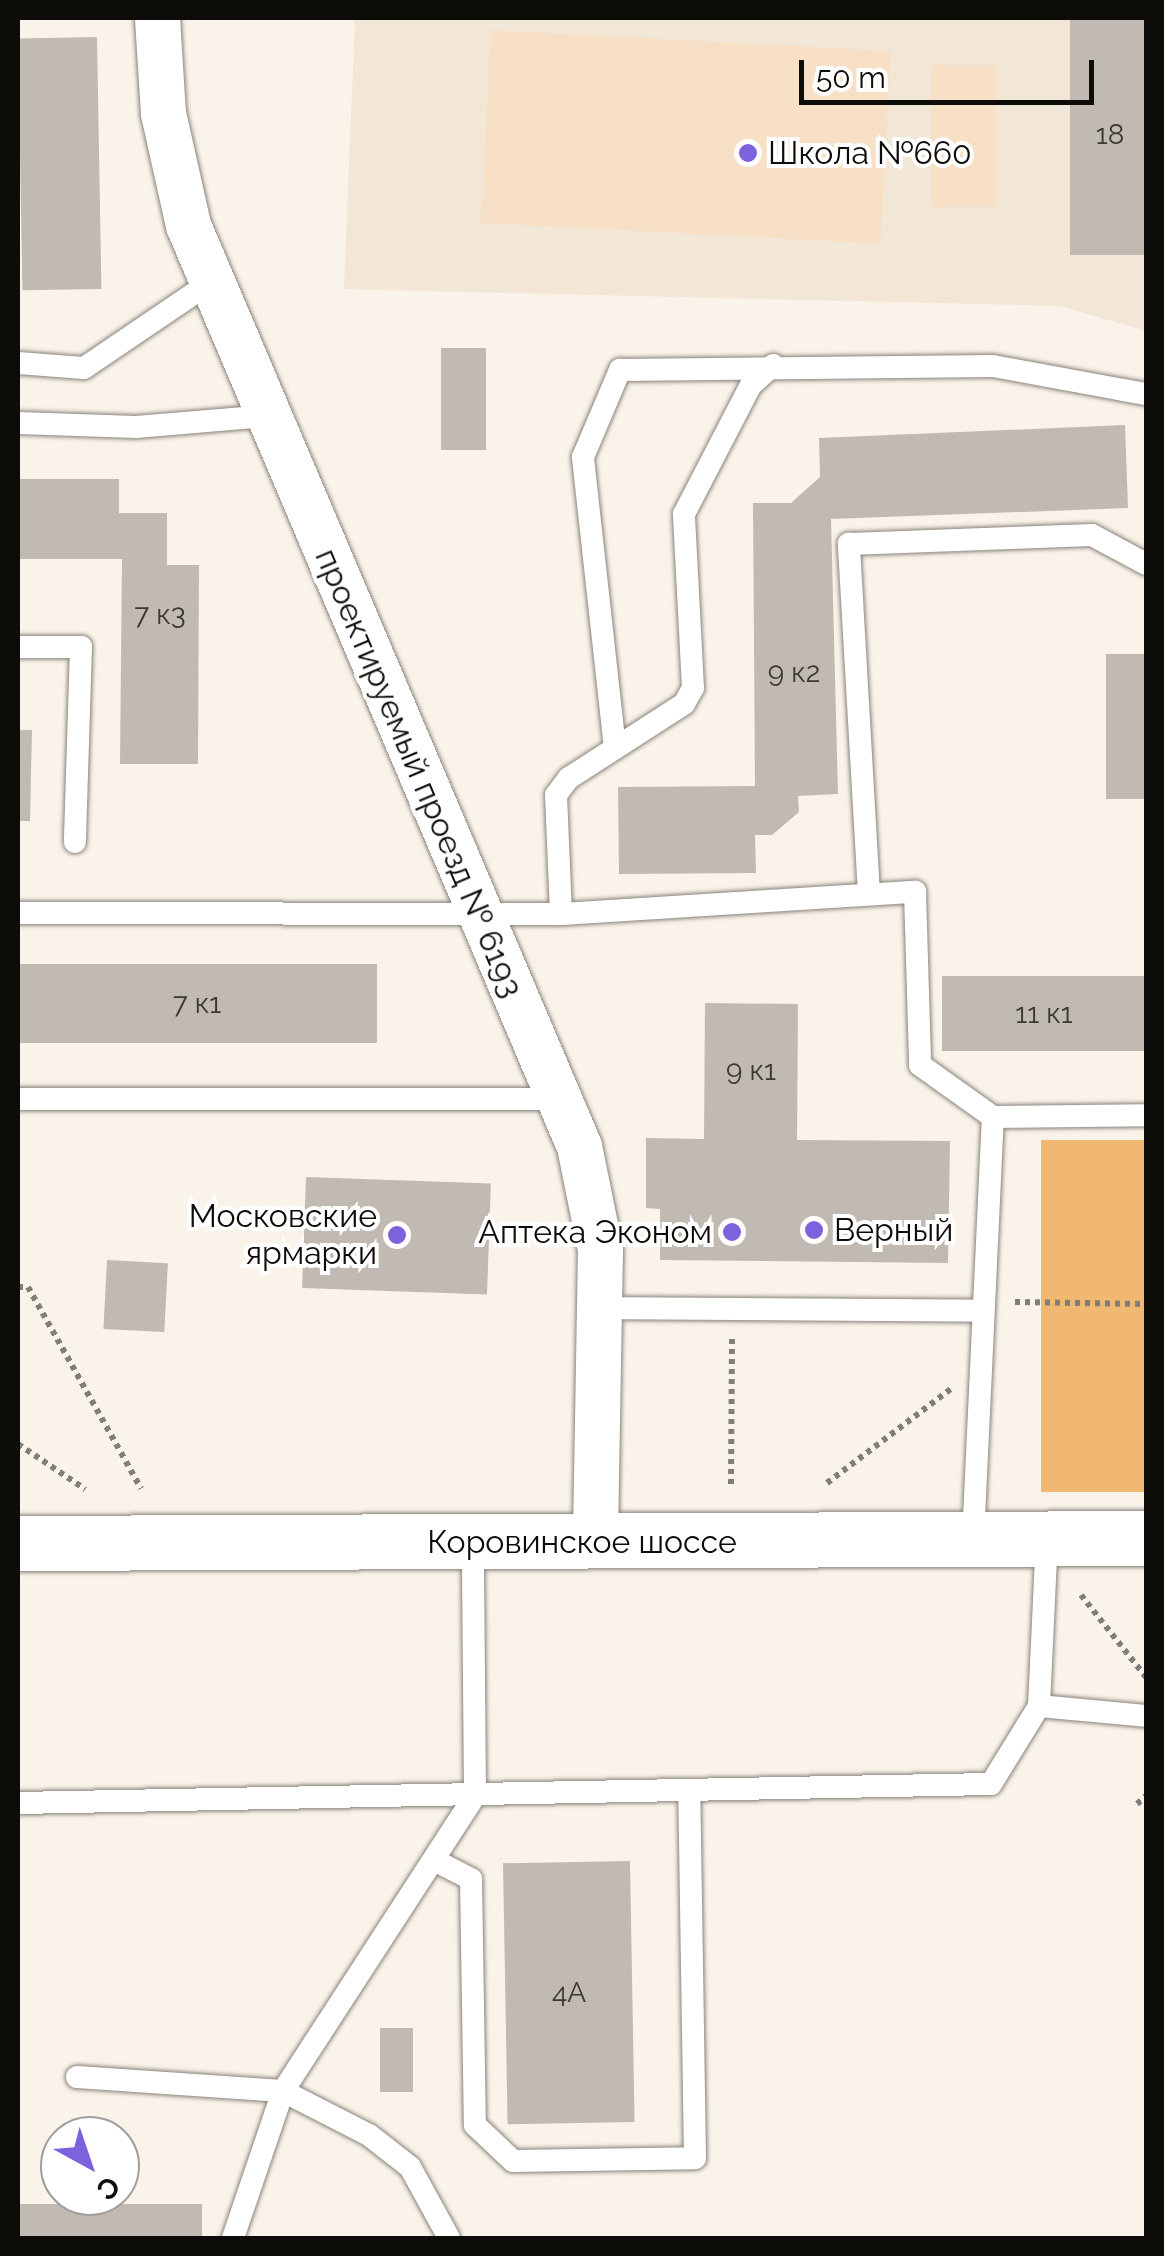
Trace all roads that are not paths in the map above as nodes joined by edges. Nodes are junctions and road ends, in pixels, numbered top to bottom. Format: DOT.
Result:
graph roads {
  1 [pos="157,18"];
  2 [pos="212,282"];
  3 [pos="18,363"];
  4 [pos="773,365"];
  5 [pos="1146,394"];
  6 [pos="266,416"];
  7 [pos="18,423"];
  8 [pos="1146,564"];
  9 [pos="18,647"];
  10 [pos="615,748"];
  11 [pos="75,842"];
  12 [pos="869,894"];
  13 [pos="478,912"];
  14 [pos="18,913"];
  15 [pos="561,914"];
  16 [pos="558,1098"];
  17 [pos="18,1099"];
  18 [pos="1146,1115"];
  19 [pos="993,1117"];
  20 [pos="983,1306"];
  21 [pos="599,1308"];
  22 [pos="1047,1538"];
  23 [pos="1146,1538"];
  24 [pos="973,1539"];
  25 [pos="595,1542"];
  26 [pos="18,1543"];
  27 [pos="473,1543"];
  28 [pos="1039,1706"];
  29 [pos="1146,1716"];
  30 [pos="689,1790"];
  31 [pos="476,1795"];
  32 [pos="18,1802"];
  33 [pos="434,1860"];
  34 [pos="77,2077"];
  35 [pos="283,2091"];
  36 [pos="233,2238"];
  37 [pos="449,2238"];
  1 -- 2 [label="street, проектируемый проезд № 6193"];
  2 -- 3 [label="lane"];
  2 -- 6 [label="street, проектируемый проезд № 6193"];
  4 -- 5 [label="lane"];
  4 -- 10 [label="lane"];
  4 -- 10 [label="lane"];
  6 -- 7 [label="lane"];
  6 -- 13 [label="street, проектируемый проезд № 6193"];
  8 -- 12 [label="lane"];
  9 -- 11 [label="lane"];
  10 -- 15 [label="lane"];
  12 -- 15 [label="lane"];
  12 -- 19 [label="lane"];
  13 -- 14 [label="lane"];
  13 -- 15 [label="lane"];
  13 -- 16 [label="street, проектируемый проезд № 6193"];
  16 -- 17 [label="lane"];
  16 -- 21 [label="street, проектируемый проезд № 6193"];
  18 -- 19 [label="lane"];
  19 -- 20 [label="lane"];
  20 -- 21 [label="lane"];
  20 -- 24 [label="lane"];
  21 -- 25 [label="street, проектируемый проезд № 6193"];
  22 -- 23 [label="main road, Коровинское шоссе"];
  22 -- 24 [label="main road, Коровинское шоссе"];
  22 -- 28 [label="lane"];
  24 -- 25 [label="main road, Коровинское шоссе"];
  25 -- 27 [label="main road, Коровинское шоссе"];
  26 -- 27 [label="main road, Коровинское шоссе"];
  27 -- 31 [label="lane"];
  28 -- 29 [label="lane"];
  28 -- 30 [label="lane"];
  30 -- 31 [label="lane"];
  30 -- 33 [label="lane"];
  31 -- 32 [label="lane"];
  31 -- 33 [label="lane"];
  33 -- 35 [label="lane"];
  34 -- 35 [label="lane"];
  35 -- 36 [label="lane"];
  35 -- 37 [label="lane"];
}
